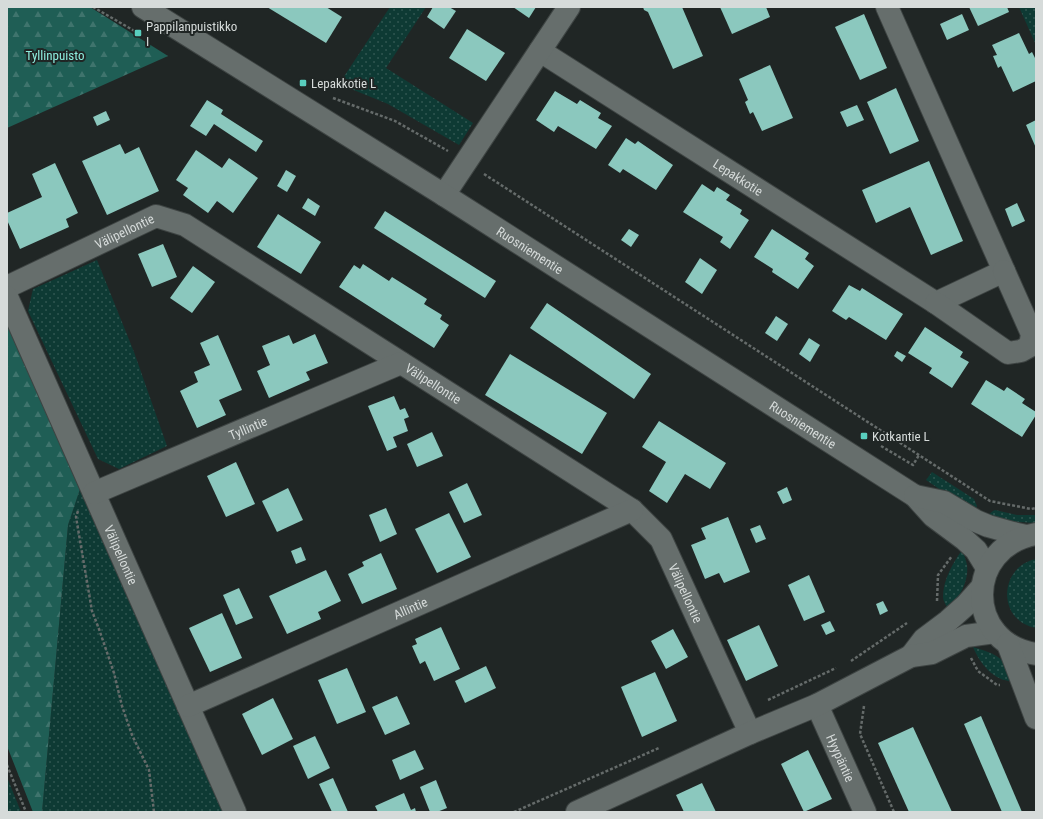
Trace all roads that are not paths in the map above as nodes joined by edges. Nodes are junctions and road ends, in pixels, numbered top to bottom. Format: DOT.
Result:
graph roads {
  1 [pos="143,7"];
  2 [pos="569,7"];
  3 [pos="887,7"];
  4 [pos="540,51"];
  5 [pos="444,195"];
  6 [pos="1004,271"];
  7 [pos="7,287"];
  8 [pos="7,297"];
  9 [pos="936,303"];
  10 [pos="401,363"];
  11 [pos="94,493"];
  12 [pos="915,496"];
  13 [pos="632,510"];
  14 [pos="1031,535"];
  15 [pos="985,577"];
  16 [pos="1001,638"];
  17 [pos="1036,654"];
  18 [pos="911,656"];
  19 [pos="817,704"];
  20 [pos="188,706"];
  21 [pos="1036,718"];
  22 [pos="750,733"];
  23 [pos="603,807"];
  24 [pos="235,812"];
  25 [pos="578,812"];
  26 [pos="865,812"];
  1 -- 5 [label="street, Ruosniementie"];
  2 -- 4 [label="street"];
  3 -- 6 [label="street, Lepakkotie"];
  4 -- 5 [label="street"];
  4 -- 9 [label="street, Lepakkotie"];
  5 -- 12 [label="street, Ruosniementie"];
  6 -- 9 [label="street"];
  6 -- 9 [label="street, Lepakkotie"];
  7 -- 10 [label="street, Välipellontie"];
  8 -- 11 [label="street, Välipellontie"];
  10 -- 11 [label="street, Tyllintie"];
  10 -- 13 [label="street, Välipellontie"];
  11 -- 20 [label="street, Välipellontie"];
  12 -- 14 [label="street, Ruosniementie"];
  12 -- 15 [label="street, Ruosniementie"];
  13 -- 20 [label="street, Allintie"];
  13 -- 22 [label="street, Välipellontie"];
  14 -- 15 [label="street"];
  15 -- 16 [label="street"];
  15 -- 18 [label="street"];
  16 -- 17 [label="street"];
  16 -- 18 [label="street"];
  16 -- 21 [label="street"];
  18 -- 19 [label="street"];
  19 -- 22 [label="street"];
  19 -- 26 [label="street, Hyypäntie"];
  20 -- 24 [label="street, Välipellontie"];
  22 -- 23 [label="street"];
  23 -- 25 [label="street"];
}
